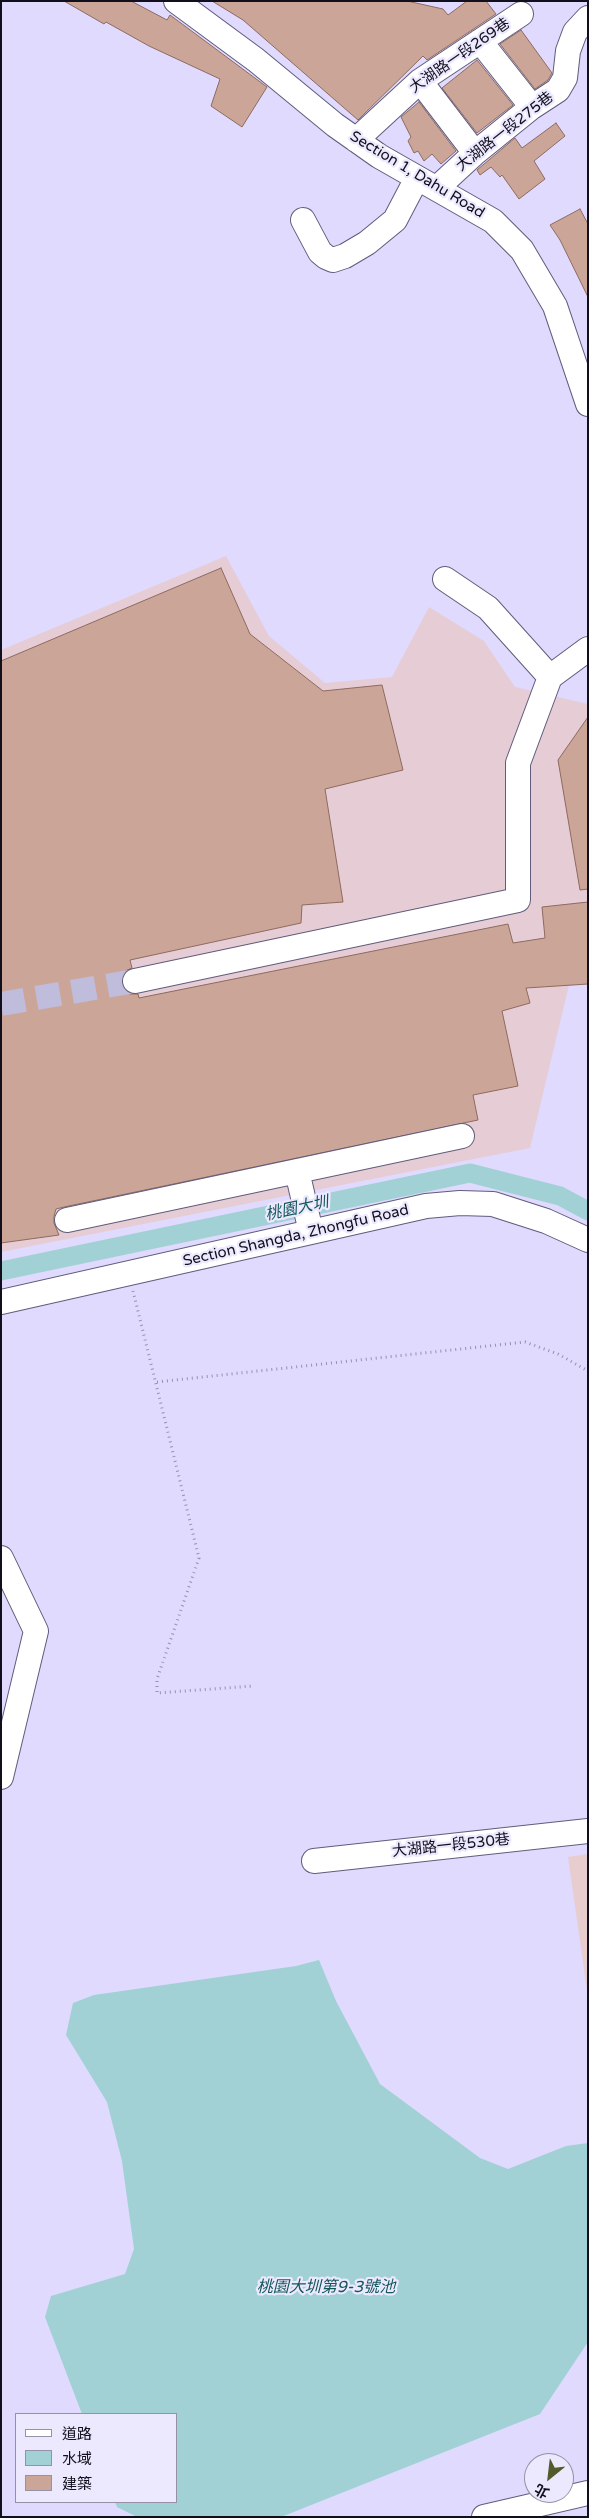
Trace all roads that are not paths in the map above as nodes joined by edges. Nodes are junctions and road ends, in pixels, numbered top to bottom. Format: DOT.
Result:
graph roads {
  1 [pos="176,1"];
  2 [pos="521,14"];
  3 [pos="588,18"];
  4 [pos="480,41"];
  5 [pos="420,81"];
  6 [pos="532,107"];
  7 [pos="356,140"];
  8 [pos="475,153"];
  9 [pos="427,183"];
  10 [pos="303,220"];
  11 [pos="588,404"];
  12 [pos="445,579"];
  13 [pos="588,649"];
  14 [pos="550,677"];
  15 [pos="135,980"];
  16 [pos="462,1136"];
  17 [pos="297,1171"];
  18 [pos="66,1220"];
  19 [pos="310,1229"];
  20 [pos="588,1240"];
  21 [pos="1,1302"];
  22 [pos="1,1558"];
  23 [pos="1,1777"];
  24 [pos="588,1831"];
  25 [pos="314,1861"];
  26 [pos="588,2492"];
  27 [pos="484,2517"];
  1 -- 7 [label="street, Section 1, Dahu Road"];
  2 -- 4 [label="street, 大湖路一段269巷"];
  3 -- 6 [label="street, 大湖路一段275巷"];
  4 -- 5 [label="street, 大湖路一段269巷"];
  4 -- 6 [label="street"];
  5 -- 7 [label="street, 大湖路一段269巷"];
  5 -- 8 [label="street"];
  6 -- 8 [label="street, 大湖路一段275巷"];
  7 -- 9 [label="street, Section 1, Dahu Road"];
  8 -- 9 [label="street, 大湖路一段275巷"];
  9 -- 10 [label="street, 大湖路一段275巷"];
  9 -- 11 [label="street, Section 1, Dahu Road"];
  12 -- 14 [label="street"];
  13 -- 14 [label="street"];
  14 -- 15 [label="street"];
  16 -- 17 [label="street"];
  17 -- 18 [label="street"];
  17 -- 19 [label="street"];
  19 -- 20 [label="street, Section Shangda, Zhongfu Road"];
  19 -- 21 [label="street, Section Shangda, Zhongfu Road"];
  22 -- 23 [label="street"];
  24 -- 25 [label="street, 大湖路一段530巷"];
  26 -- 27 [label="street"];
}
